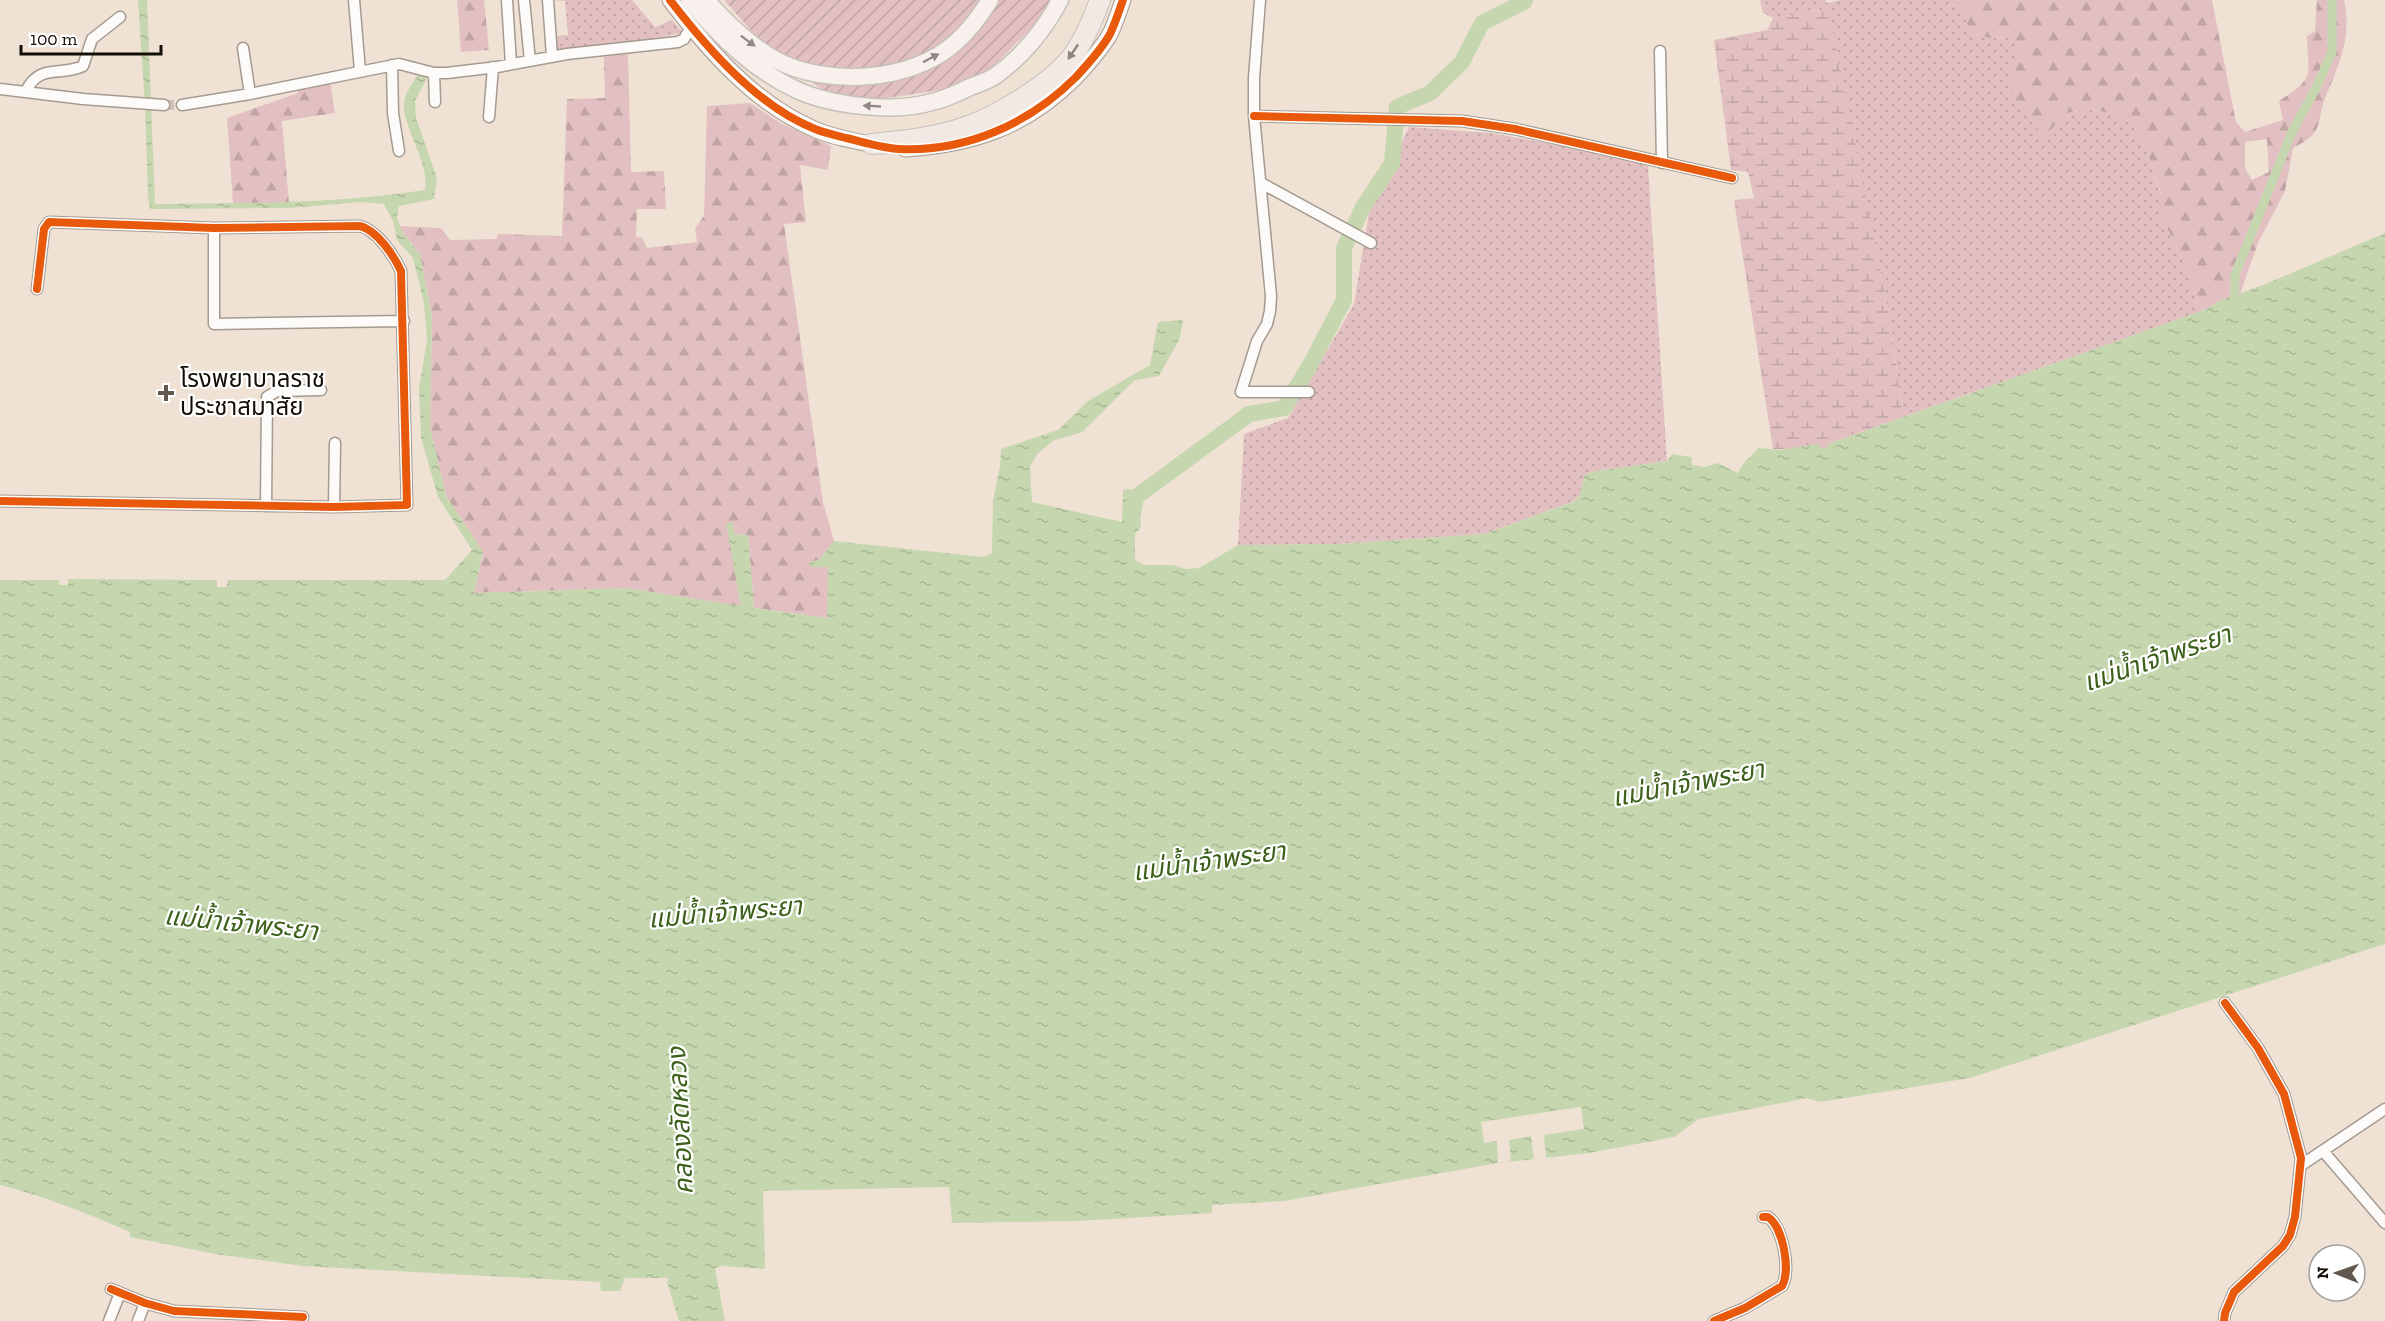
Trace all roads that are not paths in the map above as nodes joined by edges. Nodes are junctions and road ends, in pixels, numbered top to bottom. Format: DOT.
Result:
graph roads {
  1 [pos="354,0"];
  2 [pos="507,0"];
  3 [pos="524,0"];
  4 [pos="548,0"];
  5 [pos="670,0"];
  6 [pos="689,0"];
  7 [pos="706,0"];
  8 [pos="990,0"];
  9 [pos="1060,0"];
  10 [pos="1100,0"];
  11 [pos="1123,0"];
  12 [pos="1260,0"];
  13 [pos="120,17"];
  14 [pos="691,27"];
  15 [pos="243,48"];
  16 [pos="1660,51"];
  17 [pos="552,57"];
  18 [pos="530,61"];
  19 [pos="511,64"];
  20 [pos="392,65"];
  21 [pos="493,67"];
  22 [pos="360,71"];
  23 [pos="435,73"];
  24 [pos="0,89"];
  25 [pos="26,91"];
  26 [pos="250,94"];
  27 [pos="435,102"];
  28 [pos="161,105"];
  29 [pos="182,105"];
  30 [pos="1254,116"];
  31 [pos="489,117"];
  32 [pos="872,144"];
  33 [pos="399,151"];
  34 [pos="1662,163"];
  35 [pos="1732,178"];
  36 [pos="1260,183"];
  37 [pos="214,228"];
  38 [pos="1367,242"];
  39 [pos="37,289"];
  40 [pos="404,321"];
  41 [pos="321,390"];
  42 [pos="1309,392"];
  43 [pos="335,443"];
  44 [pos="0,501"];
  45 [pos="266,506"];
  46 [pos="334,507"];
  47 [pos="2225,1003"];
  48 [pos="2385,1109"];
  49 [pos="2323,1150"];
  50 [pos="2300,1166"];
  51 [pos="1764,1217"];
  52 [pos="2385,1223"];
  53 [pos="145,1303"];
  54 [pos="173,1316"];
  55 [pos="303,1317"];
  56 [pos="109,1321"];
  57 [pos="138,1321"];
  58 [pos="1714,1321"];
  59 [pos="2224,1321"];
  1 -- 22 [label="street"];
  2 -- 19 [label="street"];
  3 -- 18 [label="street"];
  4 -- 17 [label="street"];
  5 -- 14 [label="street"];
  9 -- 6 [label="main road, one-way"];
  7 -- 8 [label="main road, one-way"];
  10 -- 32 [label="highway, one-way"];
  11 -- 32 [label="street"];
  12 -- 30 [label="street"];
  13 -- 25 [label="street"];
  14 -- 17 [label="street"];
  14 -- 32 [label="street"];
  15 -- 26 [label="street"];
  16 -- 34 [label="street"];
  17 -- 18 [label="street"];
  18 -- 19 [label="street"];
  19 -- 21 [label="street"];
  20 -- 22 [label="street"];
  20 -- 23 [label="street"];
  20 -- 33 [label="street"];
  21 -- 23 [label="street"];
  21 -- 31 [label="street"];
  22 -- 26 [label="street"];
  23 -- 27 [label="street"];
  24 -- 25 [label="street"];
  25 -- 28 [label="street"];
  26 -- 29 [label="street"];
  30 -- 34 [label="street"];
  30 -- 36 [label="street"];
  34 -- 35 [label="street"];
  36 -- 38 [label="street"];
  36 -- 42 [label="street"];
  37 -- 39 [label="street"];
  37 -- 40 [label="street"];
  37 -- 40 [label="street"];
  40 -- 46 [label="street"];
  41 -- 45 [label="street"];
  43 -- 46 [label="street"];
  44 -- 45 [label="street"];
  45 -- 46 [label="street"];
  47 -- 50 [label="street"];
  48 -- 49 [label="street"];
  49 -- 50 [label="street"];
  49 -- 52 [label="street"];
  50 -- 59 [label="street"];
  51 -- 58 [label="street"];
  53 -- 54 [label="street"];
  53 -- 56 [label="street"];
  53 -- 57 [label="street"];
  54 -- 55 [label="street"];
}
